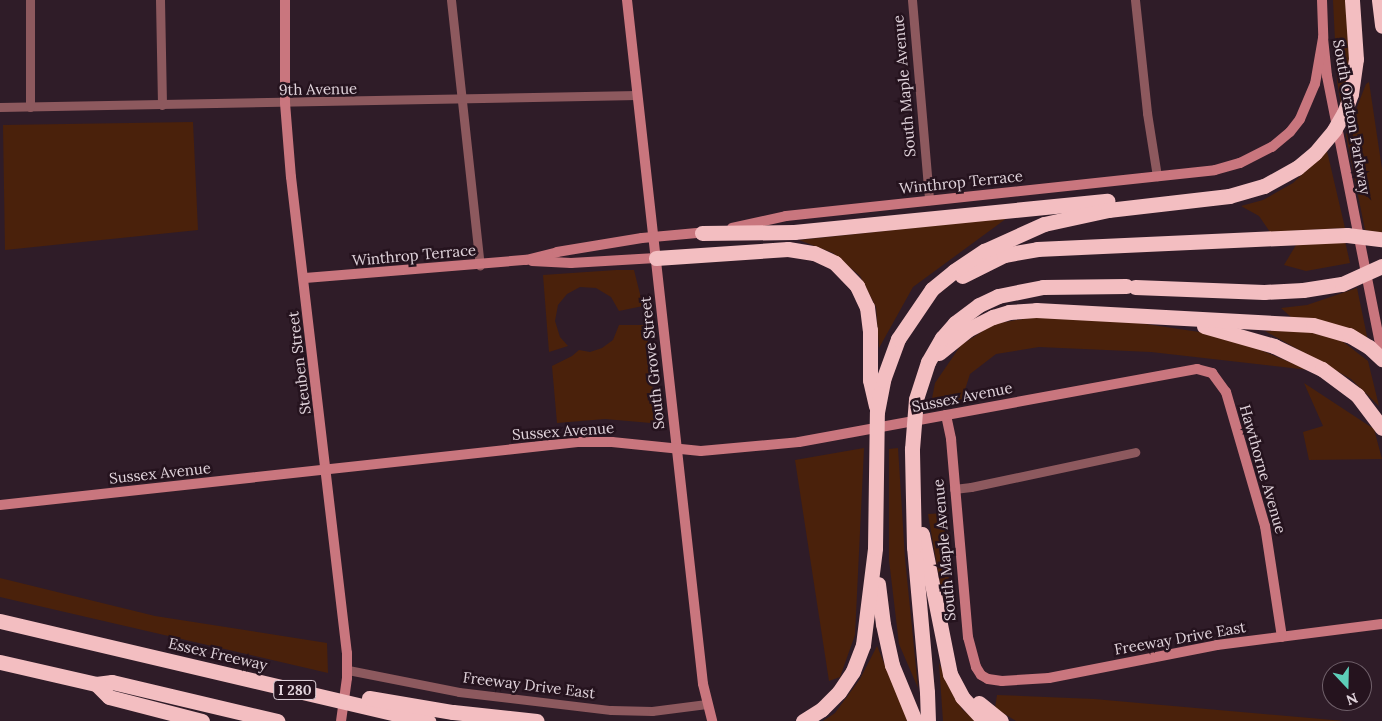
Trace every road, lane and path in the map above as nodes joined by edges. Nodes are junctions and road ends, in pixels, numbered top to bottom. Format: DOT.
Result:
graph roads {
  1 [pos="30,0"];
  2 [pos="160,0"];
  3 [pos="285,0"];
  4 [pos="451,0"];
  5 [pos="627,0"];
  6 [pos="912,0"];
  7 [pos="1135,0"];
  8 [pos="1322,0"];
  9 [pos="1352,0"];
  10 [pos="1380,0"];
  11 [pos="1382,26"];
  12 [pos="1322,38"];
  13 [pos="637,96"];
  14 [pos="462,100"];
  15 [pos="285,103"];
  16 [pos="162,105"];
  17 [pos="30,107"];
  18 [pos="0,108"];
  19 [pos="1157,176"];
  20 [pos="929,200"];
  21 [pos="1133,207"];
  22 [pos="702,233"];
  23 [pos="654,237"];
  24 [pos="1382,239"];
  25 [pos="656,258"];
  26 [pos="526,260"];
  27 [pos="480,264"];
  28 [pos="1382,266"];
  29 [pos="305,278"];
  30 [pos="924,301"];
  31 [pos="1118,314"];
  32 [pos="1382,357"];
  33 [pos="925,369"];
  34 [pos="1212,373"];
  35 [pos="877,412"];
  36 [pos="946,415"];
  37 [pos="1382,428"];
  38 [pos="677,450"];
  39 [pos="1135,452"];
  40 [pos="327,470"];
  41 [pos="913,476"];
  42 [pos="954,489"];
  43 [pos="0,505"];
  44 [pos="875,548"];
  45 [pos="0,621"];
  46 [pos="1382,624"];
  47 [pos="1282,636"];
  48 [pos="942,640"];
  49 [pos="161,659"];
  50 [pos="0,662"];
  51 [pos="348,674"];
  52 [pos="984,677"];
  53 [pos="96,684"];
  54 [pos="707,704"];
  55 [pos="202,721"];
  56 [pos="277,721"];
  57 [pos="341,721"];
  58 [pos="428,721"];
  59 [pos="537,721"];
  60 [pos="712,721"];
  61 [pos="803,721"];
  62 [pos="916,721"];
  63 [pos="928,721"];
  64 [pos="984,721"];
  65 [pos="1001,721"];
  1 -- 17 [label="street"];
  2 -- 16 [label="street"];
  3 -- 15 [label="main road, Steuben Street"];
  4 -- 14 [label="street"];
  5 -- 13 [label="main road, South Grove Street"];
  6 -- 20 [label="street, South Maple Avenue"];
  7 -- 19 [label="street"];
  8 -- 12 [label="main road, South Oraton Parkway"];
  9 -- 21 [label="highway"];
  10 -- 11 [label="highway"];
  12 -- 19 [label="main road, Winthrop Terrace"];
  12 -- 32 [label="main road, South Oraton Parkway"];
  13 -- 14 [label="street, 9th Avenue"];
  13 -- 23 [label="main road, South Grove Street"];
  14 -- 15 [label="street, 9th Avenue"];
  14 -- 27 [label="street"];
  15 -- 16 [label="street, 9th Avenue"];
  15 -- 29 [label="main road, Steuben Street"];
  16 -- 17 [label="street, 9th Avenue"];
  17 -- 18 [label="street, 9th Avenue"];
  19 -- 20 [label="main road, Winthrop Terrace"];
  20 -- 22 [label="main road, Winthrop Terrace"];
  21 -- 22 [label="highway"];
  21 -- 30 [label="highway"];
  22 -- 23 [label="main road, Winthrop Terrace"];
  23 -- 25 [label="main road, South Grove Street"];
  23 -- 26 [label="main road, Winthrop Terrace"];
  24 -- 30 [label="highway"];
  25 -- 26 [label="main road, Winthrop Terrace"];
  25 -- 35 [label="highway"];
  25 -- 38 [label="main road, South Grove Street"];
  26 -- 27 [label="main road, Winthrop Terrace"];
  27 -- 29 [label="main road, Winthrop Terrace"];
  28 -- 33 [label="highway"];
  29 -- 40 [label="main road, Steuben Street"];
  30 -- 35 [label="highway"];
  31 -- 32 [label="highway"];
  31 -- 33 [label="highway"];
  31 -- 37 [label="highway"];
  33 -- 41 [label="highway"];
  34 -- 36 [label="main road, Sussex Avenue"];
  34 -- 47 [label="main road, Hawthorne Avenue"];
  35 -- 44 [label="highway"];
  36 -- 38 [label="main road, Sussex Avenue"];
  36 -- 42 [label="main road, South Maple Avenue"];
  38 -- 40 [label="main road, Sussex Avenue"];
  38 -- 54 [label="main road, South Grove Street"];
  39 -- 42 [label="street"];
  40 -- 43 [label="main road, Sussex Avenue"];
  40 -- 51 [label="main road, Steuben Street"];
  41 -- 48 [label="highway"];
  41 -- 63 [label="highway"];
  42 -- 52 [label="main road, South Maple Avenue"];
  44 -- 61 [label="highway"];
  44 -- 62 [label="highway"];
  45 -- 49 [label="highway, Essex Freeway / I 280"];
  46 -- 47 [label="main road, Freeway Drive East"];
  47 -- 52 [label="main road, Freeway Drive East"];
  48 -- 64 [label="highway"];
  48 -- 65 [label="highway"];
  49 -- 58 [label="highway, Essex Freeway / I 280"];
  49 -- 59 [label="highway"];
  50 -- 53 [label="highway, I 280"];
  51 -- 54 [label="street, Freeway Drive East"];
  51 -- 57 [label="main road, Steuben Street"];
  53 -- 55 [label="highway"];
  53 -- 56 [label="highway, I 280"];
  54 -- 60 [label="main road, South Grove Street"];
}
